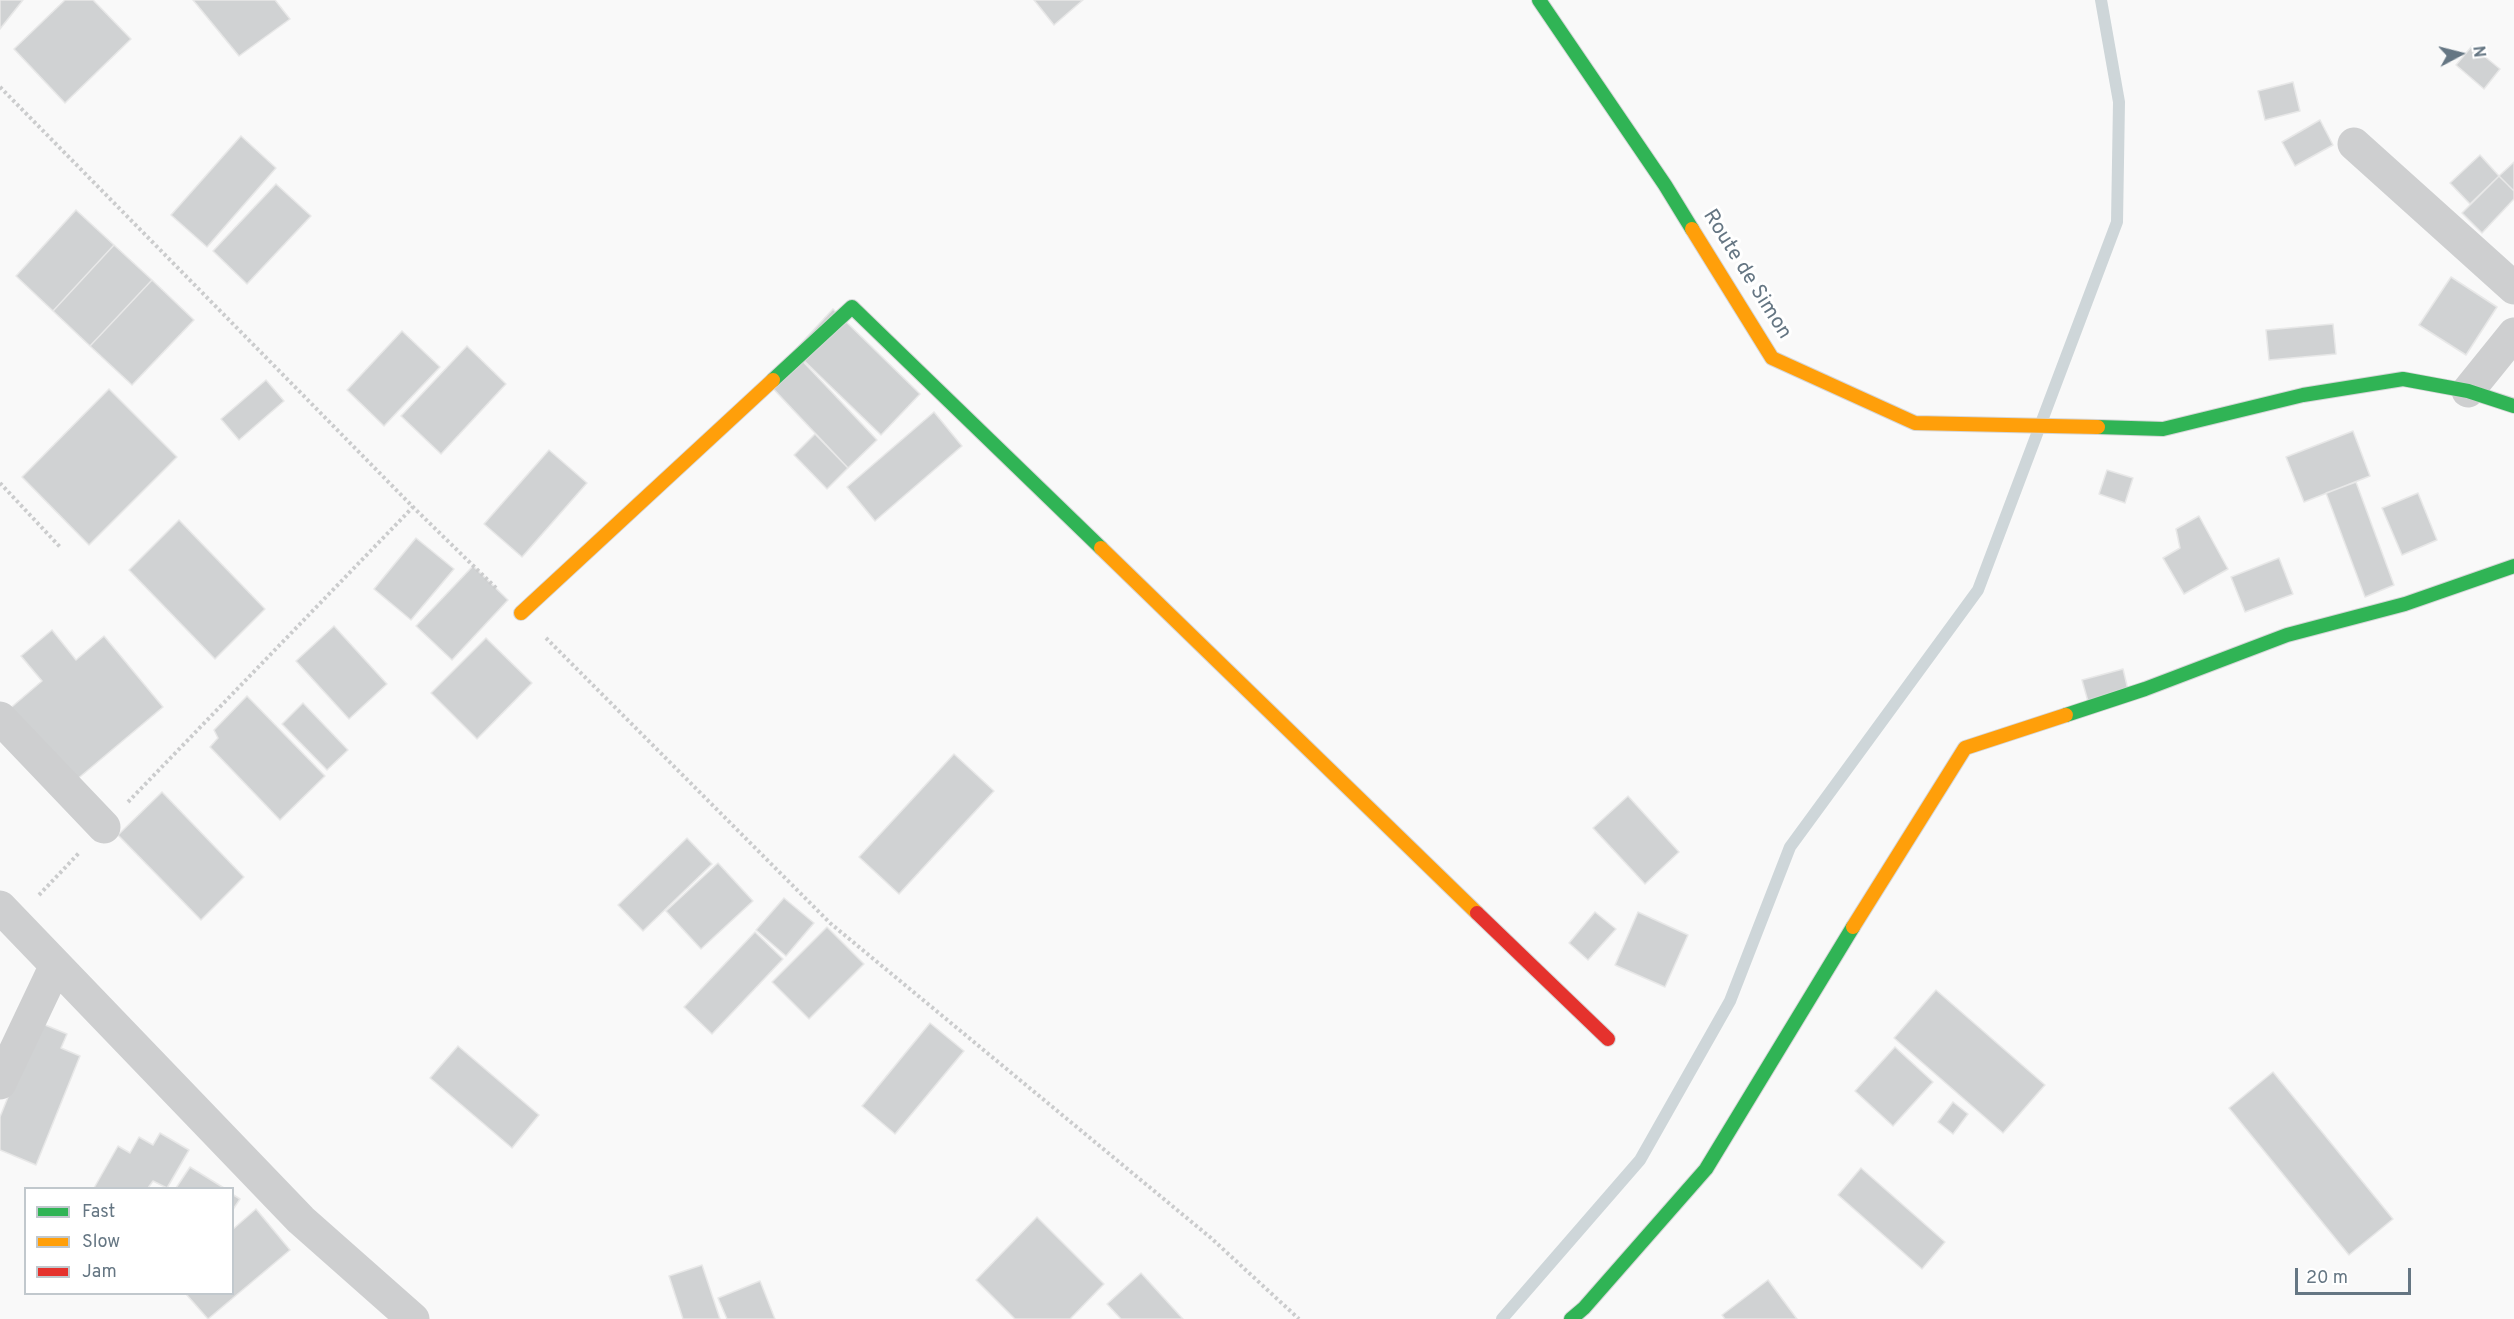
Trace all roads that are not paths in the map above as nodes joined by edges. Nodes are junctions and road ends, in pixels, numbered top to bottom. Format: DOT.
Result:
graph roads {
  1 [pos="1539,0"];
  2 [pos="2354,144"];
  3 [pos="2514,288"];
  4 [pos="2514,334"];
  5 [pos="2468,391"];
  6 [pos="2514,406"];
  7 [pos="2514,566"];
  8 [pos="521,613"];
  9 [pos="0,718"];
  10 [pos="104,827"];
  11 [pos="7,914"];
  12 [pos="56,965"];
  13 [pos="1608,1039"];
  14 [pos="0,1083"];
  15 [pos="413,1319"];
  16 [pos="1571,1319"];
  1 -- 5 [label="street, Route de Simon"];
  2 -- 3 [label="street"];
  4 -- 5 [label="street"];
  5 -- 6 [label="street, Route de Simon"];
  7 -- 16 [label="street"];
  8 -- 13 [label="street"];
  9 -- 10 [label="street"];
  11 -- 12 [label="street"];
  12 -- 14 [label="street"];
  12 -- 15 [label="street"];
}
